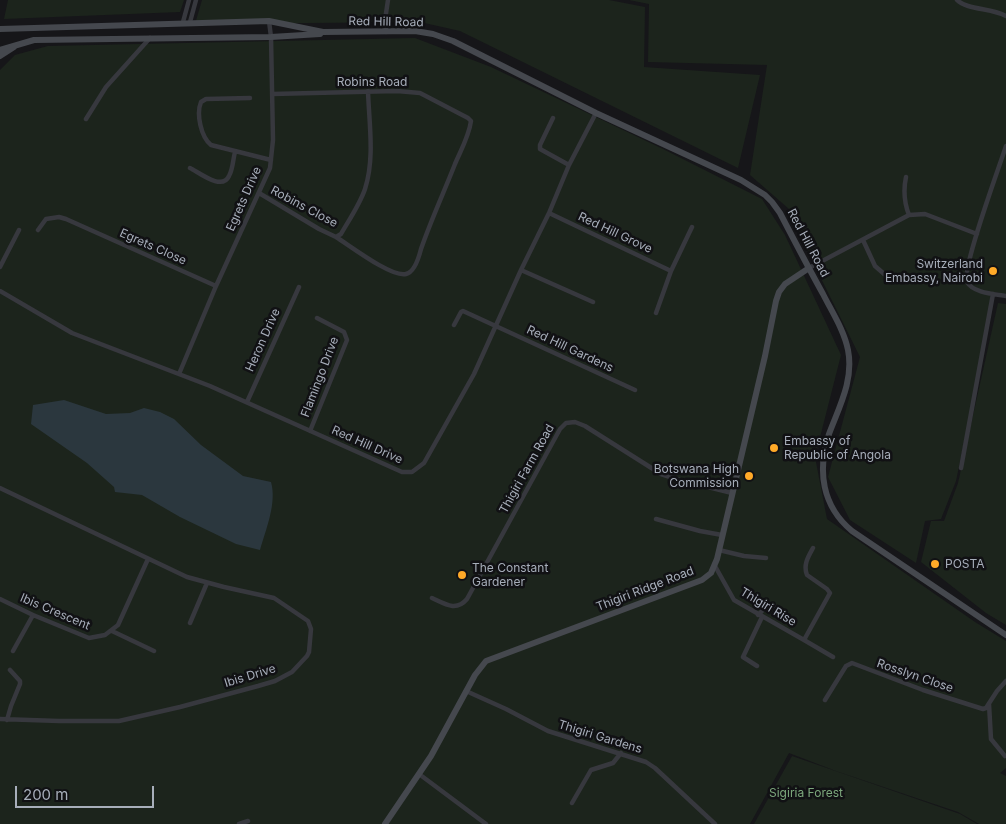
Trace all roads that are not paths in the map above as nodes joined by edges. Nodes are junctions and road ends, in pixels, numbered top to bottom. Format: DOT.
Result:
graph roads {
  1 [pos="189,0"];
  2 [pos="196,0"];
  3 [pos="388,0"];
  4 [pos="957,0"];
  5 [pos="1006,16"];
  6 [pos="269,21"];
  7 [pos="186,22"];
  8 [pos="0,29"];
  9 [pos="341,32"];
  10 [pos="386,32"];
  11 [pos="151,37"];
  12 [pos="271,37"];
  13 [pos="22,42"];
  14 [pos="0,50"];
  15 [pos="0,56"];
  16 [pos="368,91"];
  17 [pos="272,94"];
  18 [pos="250,98"];
  19 [pos="596,112"];
  20 [pos="554,118"];
  21 [pos="86,119"];
  22 [pos="1006,146"];
  23 [pos="235,152"];
  24 [pos="271,160"];
  25 [pos="570,166"];
  26 [pos="190,168"];
  27 [pos="906,177"];
  28 [pos="259,193"];
  29 [pos="549,213"];
  30 [pos="909,215"];
  31 [pos="692,227"];
  32 [pos="19,230"];
  33 [pos="38,230"];
  34 [pos="977,234"];
  35 [pos="336,236"];
  36 [pos="863,240"];
  37 [pos="0,267"];
  38 [pos="809,268"];
  39 [pos="521,270"];
  40 [pos="671,271"];
  41 [pos="891,280"];
  42 [pos="216,286"];
  43 [pos="299,287"];
  44 [pos="0,291"];
  45 [pos="993,294"];
  46 [pos="1006,296"];
  47 [pos="593,302"];
  48 [pos="656,313"];
  49 [pos="317,318"];
  50 [pos="454,325"];
  51 [pos="496,326"];
  52 [pos="179,374"];
  53 [pos="635,390"];
  54 [pos="247,402"];
  55 [pos="310,431"];
  56 [pos="961,468"];
  57 [pos="0,488"];
  58 [pos="732,493"];
  59 [pos="656,519"];
  60 [pos="722,535"];
  61 [pos="814,548"];
  62 [pos="719,550"];
  63 [pos="766,558"];
  64 [pos="148,559"];
  65 [pos="715,566"];
  66 [pos="207,583"];
  67 [pos="432,598"];
  68 [pos="0,599"];
  69 [pos="774,606"];
  70 [pos="33,615"];
  71 [pos="760,616"];
  72 [pos="190,623"];
  73 [pos="112,630"];
  74 [pos="1006,635"];
  75 [pos="804,640"];
  76 [pos="154,650"];
  77 [pos="13,652"];
  78 [pos="833,657"];
  79 [pos="757,666"];
  80 [pos="10,670"];
  81 [pos="1006,681"];
  82 [pos="466,691"];
  83 [pos="826,700"];
  84 [pos="989,703"];
  85 [pos="0,719"];
  86 [pos="7,720"];
  87 [pos="621,753"];
  88 [pos="1005,756"];
  89 [pos="419,774"];
  90 [pos="572,802"];
  91 [pos="248,821"];
  92 [pos="239,824"];
  93 [pos="385,824"];
  94 [pos="486,824"];
  95 [pos="715,824"];
  1 -- 7 [label="street"];
  2 -- 7 [label="street"];
  3 -- 10 [label="street"];
  4 -- 5 [label="street"];
  6 -- 7 [label="main road, Red Hill Road"];
  6 -- 9 [label="main road, Red Hill Road"];
  6 -- 12 [label="street, Egrets Drive"];
  7 -- 8 [label="main road, Red Hill Road"];
  9 -- 10 [label="main road, Red Hill Road"];
  9 -- 12 [label="main road, Red Hill Road"];
  10 -- 19 [label="main road, Red Hill Road"];
  11 -- 12 [label="main road, Red Hill Road"];
  11 -- 13 [label="main road, Red Hill Road"];
  11 -- 21 [label="street"];
  12 -- 17 [label="street, Egrets Drive"];
  13 -- 14 [label="main road, Red Hill Road"];
  13 -- 15 [label="main road"];
  16 -- 17 [label="street, Robins Road"];
  16 -- 35 [label="street, Robins Close"];
  16 -- 35 [label="street, Robins Road"];
  17 -- 24 [label="street, Egrets Drive"];
  18 -- 23 [label="street"];
  19 -- 25 [label="street, Red Hill Drive"];
  19 -- 38 [label="main road, Red Hill Road"];
  20 -- 25 [label="street"];
  22 -- 34 [label="street"];
  23 -- 24 [label="street"];
  23 -- 26 [label="street"];
  24 -- 28 [label="street, Egrets Drive"];
  25 -- 29 [label="street, Red Hill Drive"];
  27 -- 30 [label="street"];
  28 -- 35 [label="street, Robins Close"];
  28 -- 42 [label="street, Egrets Drive"];
  29 -- 39 [label="street, Red Hill Drive"];
  29 -- 40 [label="street, Red Hill Grove"];
  30 -- 34 [label="street"];
  30 -- 36 [label="street"];
  31 -- 40 [label="street"];
  32 -- 37 [label="street"];
  33 -- 42 [label="street, Egrets Close"];
  34 -- 45 [label="street"];
  36 -- 38 [label="street"];
  36 -- 41 [label="street"];
  38 -- 58 [label="main road"];
  38 -- 74 [label="main road, Red Hill Road"];
  39 -- 47 [label="street"];
  39 -- 51 [label="street, Red Hill Drive"];
  40 -- 48 [label="street"];
  42 -- 52 [label="street, Egrets Drive"];
  43 -- 54 [label="street, Heron Drive"];
  44 -- 52 [label="street, Red Hill Drive"];
  45 -- 46 [label="street"];
  45 -- 56 [label="street"];
  49 -- 55 [label="street, Flamingo Drive"];
  50 -- 51 [label="street, Red Hill Gardens"];
  51 -- 53 [label="street, Red Hill Gardens"];
  51 -- 55 [label="street, Red Hill Drive"];
  52 -- 54 [label="street, Red Hill Drive"];
  54 -- 55 [label="street, Red Hill Drive"];
  57 -- 64 [label="street, Ibis Drive"];
  58 -- 60 [label="main road"];
  58 -- 67 [label="street, Thigiri Farm Road"];
  59 -- 60 [label="street"];
  60 -- 62 [label="main road"];
  61 -- 75 [label="street, Thigiri Rise"];
  62 -- 63 [label="street"];
  62 -- 65 [label="main road"];
  64 -- 66 [label="street, Ibis Drive"];
  64 -- 73 [label="street"];
  65 -- 71 [label="street, Thigiri Rise"];
  65 -- 82 [label="main road, Thigiri Ridge Road"];
  66 -- 72 [label="street"];
  66 -- 86 [label="street, Ibis Drive"];
  68 -- 70 [label="street, Ibis Crescent"];
  69 -- 71 [label="street"];
  70 -- 73 [label="street, Ibis Crescent"];
  70 -- 77 [label="street"];
  71 -- 75 [label="street, Thigiri Rise"];
  71 -- 79 [label="street"];
  73 -- 76 [label="street"];
  75 -- 78 [label="street"];
  80 -- 86 [label="street"];
  81 -- 84 [label="street"];
  82 -- 87 [label="street, Thigiri Gardens"];
  82 -- 89 [label="main road, Thigiri Ridge Road"];
  83 -- 84 [label="street, Rosslyn Close"];
  84 -- 88 [label="street"];
  85 -- 86 [label="street, Ibis Drive"];
  87 -- 90 [label="street"];
  87 -- 95 [label="street, Thigiri Gardens"];
  89 -- 93 [label="main road, Thigiri Ridge Road"];
  89 -- 94 [label="street"];
  91 -- 92 [label="street"];
}
